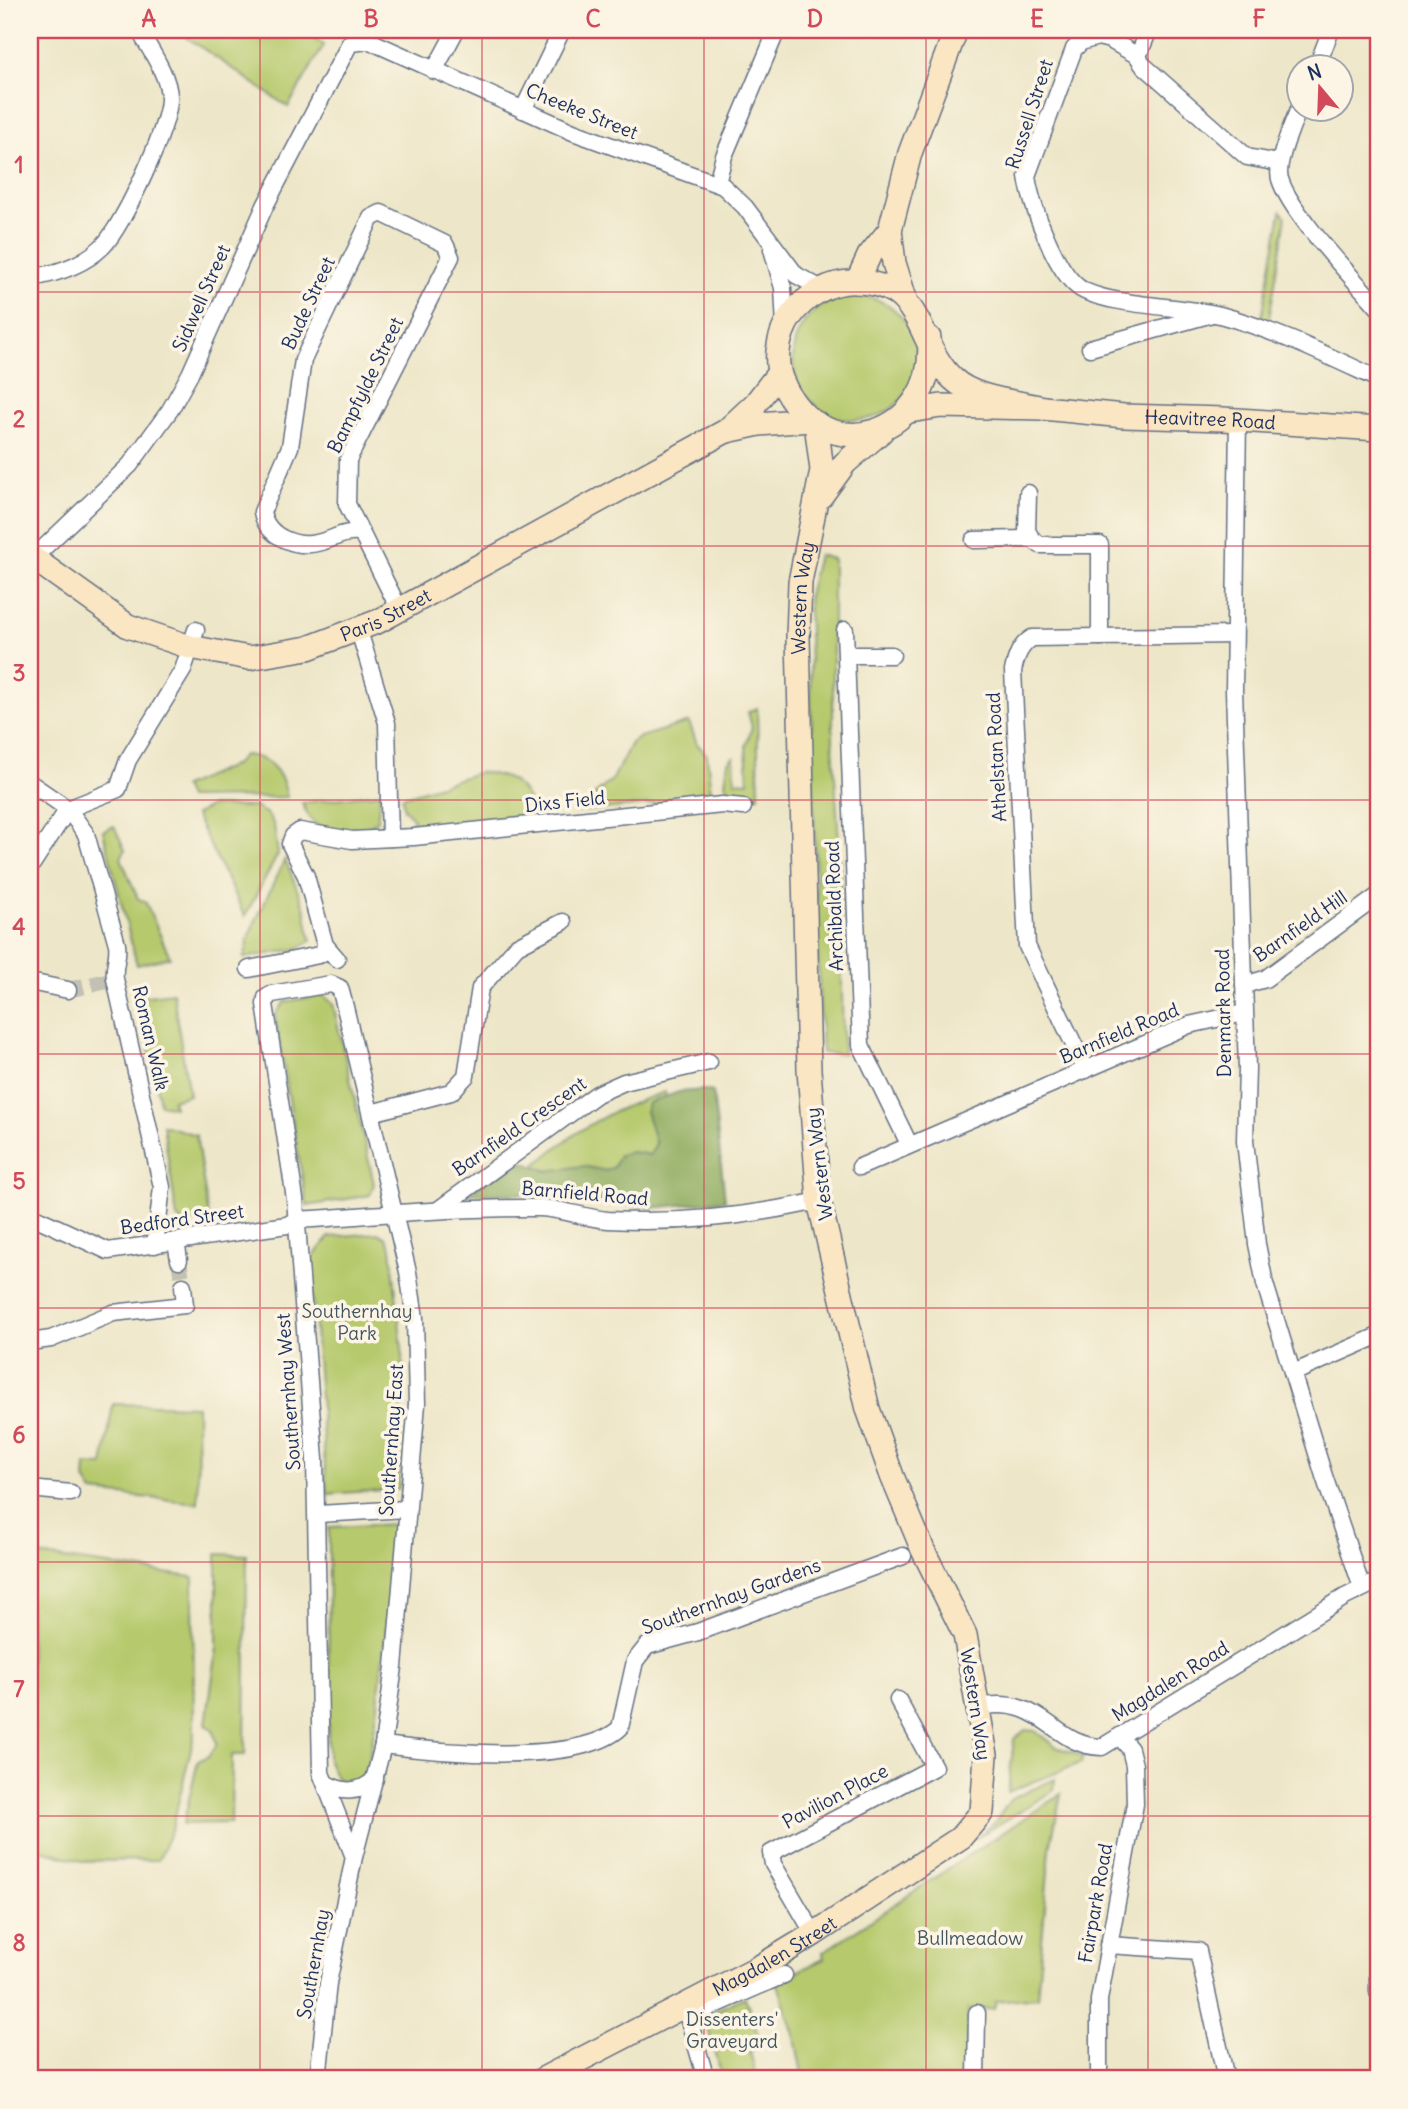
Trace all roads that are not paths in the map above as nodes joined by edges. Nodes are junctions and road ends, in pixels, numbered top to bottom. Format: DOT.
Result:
graph roads {
  1 [pos="139,30"];
  2 [pos="456,30"];
  3 [pos="562,30"];
  4 [pos="777,30"];
  5 [pos="956,30"];
  6 [pos="1149,30"];
  7 [pos="1331,30"];
  8 [pos="363,35"];
  9 [pos="1322,52"];
  10 [pos="1138,56"];
  11 [pos="435,71"];
  12 [pos="523,110"];
  13 [pos="1294,122"];
  14 [pos="1279,163"];
  15 [pos="717,183"];
  16 [pos="890,230"];
  17 [pos="770,241"];
  18 [pos="451,257"];
  19 [pos="30,278"];
  20 [pos="857,282"];
  21 [pos="822,289"];
  22 [pos="906,302"];
  23 [pos="1378,307"];
  24 [pos="1213,313"];
  25 [pos="785,326"];
  26 [pos="929,338"];
  27 [pos="1090,348"];
  28 [pos="778,374"];
  29 [pos="1378,379"];
  30 [pos="1043,408"];
  31 [pos="910,411"];
  32 [pos="1238,420"];
  33 [pos="813,422"];
  34 [pos="886,428"];
  35 [pos="1378,429"];
  36 [pos="726,431"];
  37 [pos="1027,493"];
  38 [pos="818,499"];
  39 [pos="359,533"];
  40 [pos="1032,539"];
  41 [pos="974,540"];
  42 [pos="31,559"];
  43 [pos="399,609"];
  44 [pos="845,630"];
  45 [pos="359,631"];
  46 [pos="1234,635"];
  47 [pos="1100,637"];
  48 [pos="193,639"];
  49 [pos="847,655"];
  50 [pos="892,655"];
  51 [pos="30,783"];
  52 [pos="743,807"];
  53 [pos="68,809"];
  54 [pos="390,838"];
  55 [pos="30,867"];
  56 [pos="1378,896"];
  57 [pos="563,922"];
  58 [pos="325,945"];
  59 [pos="337,959"];
  60 [pos="249,969"];
  61 [pos="30,982"];
  62 [pos="1244,985"];
  63 [pos="340,988"];
  64 [pos="68,990"];
  65 [pos="1244,1013"];
  66 [pos="709,1062"];
  67 [pos="1086,1070"];
  68 [pos="371,1113"];
  69 [pos="909,1144"];
  70 [pos="860,1167"];
  71 [pos="819,1201"];
  72 [pos="438,1210"];
  73 [pos="394,1213"];
  74 [pos="30,1215"];
  75 [pos="296,1220"];
  76 [pos="264,1228"];
  77 [pos="176,1241"];
  78 [pos="155,1245"];
  79 [pos="179,1260"];
  80 [pos="183,1286"];
  81 [pos="1378,1336"];
  82 [pos="30,1342"];
  83 [pos="1293,1373"];
  84 [pos="30,1489"];
  85 [pos="71,1493"];
  86 [pos="408,1509"];
  87 [pos="318,1514"];
  88 [pos="903,1556"];
  89 [pos="1378,1581"];
  90 [pos="1362,1588"];
  91 [pos="898,1700"];
  92 [pos="978,1707"];
  93 [pos="1121,1738"];
  94 [pos="383,1745"];
  95 [pos="375,1779"];
  96 [pos="325,1783"];
  97 [pos="960,1838"];
  98 [pos="354,1857"];
  99 [pos="814,1934"];
  100 [pos="1108,1945"];
  101 [pos="784,1975"];
  102 [pos="1378,1977"];
  103 [pos="1378,1992"];
  104 [pos="685,2012"];
  105 [pos="977,2014"];
  106 [pos="548,2078"];
  107 [pos="318,2079"];
  108 [pos="706,2079"];
  109 [pos="976,2079"];
  110 [pos="1099,2079"];
  111 [pos="1226,2079"];
  1 -- 19 [label="street"];
  2 -- 11 [label="street"];
  3 -- 12 [label="street"];
  4 -- 15 [label="street"];
  5 -- 16 [label="main road"];
  6 -- 10 [label="street"];
  7 -- 9 [label="street"];
  8 -- 11 [label="street, Cheeke Street"];
  8 -- 42 [label="street, Sidwell Street"];
  10 -- 14 [label="street, Russell Street"];
  10 -- 24 [label="street, Russell Street"];
  11 -- 12 [label="street, Cheeke Street"];
  12 -- 15 [label="street, Cheeke Street"];
  13 -- 14 [label="street"];
  14 -- 23 [label="street"];
  15 -- 17 [label="street, Cheeke Street"];
  16 -- 20 [label="main road"];
  16 -- 22 [label="main road"];
  17 -- 21 [label="street, Cheeke Street"];
  17 -- 25 [label="street, Cheeke Street"];
  18 -- 39 [label="street, Bampfylde Street"];
  18 -- 39 [label="street, Bude Street"];
  20 -- 21 [label="main road"];
  20 -- 22 [label="main road"];
  21 -- 25 [label="main road"];
  22 -- 26 [label="main road"];
  24 -- 27 [label="street"];
  24 -- 29 [label="street, Russell Street"];
  25 -- 28 [label="main road"];
  26 -- 30 [label="main road, Heavitree Road"];
  26 -- 31 [label="main road"];
  28 -- 33 [label="main road"];
  28 -- 36 [label="main road, Paris Street"];
  30 -- 31 [label="main road, Heavitree Road"];
  30 -- 32 [label="main road, Heavitree Road"];
  31 -- 34 [label="main road"];
  32 -- 35 [label="main road, Heavitree Road"];
  32 -- 46 [label="street, Denmark Road"];
  33 -- 34 [label="main road"];
  33 -- 36 [label="main road, Paris Street"];
  33 -- 38 [label="main road, Western Way"];
  34 -- 38 [label="main road, Western Way"];
  36 -- 43 [label="main road, Paris Street"];
  37 -- 40 [label="street"];
  38 -- 71 [label="main road, Western Way"];
  39 -- 43 [label="street, Bampfylde Street"];
  40 -- 41 [label="street"];
  40 -- 47 [label="street"];
  42 -- 48 [label="main road, Paris Street"];
  43 -- 45 [label="main road, Paris Street"];
  44 -- 49 [label="street, Archibald Road"];
  45 -- 48 [label="main road, Paris Street"];
  45 -- 54 [label="street"];
  46 -- 47 [label="street, Athelstan Road"];
  46 -- 62 [label="street, Denmark Road"];
  47 -- 67 [label="street, Athelstan Road"];
  48 -- 53 [label="street"];
  49 -- 50 [label="street"];
  49 -- 69 [label="street, Archibald Road"];
  51 -- 53 [label="street"];
  52 -- 54 [label="street, Dixs Field"];
  53 -- 55 [label="street"];
  53 -- 78 [label="street, Roman Walk"];
  54 -- 58 [label="street, Dixs Field"];
  56 -- 62 [label="street, Barnfield Hill"];
  57 -- 68 [label="street"];
  58 -- 59 [label="street"];
  58 -- 60 [label="street"];
  61 -- 64 [label="street"];
  62 -- 65 [label="street, Denmark Road"];
  63 -- 68 [label="street, Southernhay East"];
  63 -- 75 [label="street, Southernhay West"];
  65 -- 67 [label="street, Barnfield Road"];
  65 -- 83 [label="street, Denmark Road"];
  66 -- 72 [label="street, Barnfield Crescent"];
  67 -- 69 [label="street, Barnfield Road"];
  68 -- 73 [label="street, Southernhay East"];
  69 -- 70 [label="street, Barnfield Road"];
  71 -- 72 [label="street, Barnfield Road"];
  71 -- 92 [label="main road, Western Way"];
  72 -- 73 [label="street, Barnfield Road"];
  73 -- 75 [label="street, Barnfield Road"];
  73 -- 86 [label="street, Southernhay East"];
  74 -- 78 [label="street, Bedford Street"];
  75 -- 76 [label="street, Barnfield Road"];
  75 -- 87 [label="street, Southernhay West"];
  76 -- 77 [label="street, Bedford Street"];
  77 -- 78 [label="street, Bedford Street"];
  77 -- 79 [label="street"];
  80 -- 82 [label="street"];
  81 -- 83 [label="street"];
  83 -- 90 [label="street, Denmark Road"];
  84 -- 85 [label="street"];
  86 -- 87 [label="street"];
  86 -- 94 [label="street, Southernhay East"];
  87 -- 96 [label="street, Southernhay West"];
  88 -- 94 [label="street, Southernhay Gardens"];
  89 -- 90 [label="street, Magdalen Road"];
  90 -- 93 [label="street, Magdalen Road"];
  91 -- 99 [label="street, Pavilion Place"];
  92 -- 93 [label="street, Magdalen Road"];
  92 -- 97 [label="main road, Western Way"];
  93 -- 100 [label="street, Fairpark Road"];
  94 -- 95 [label="street, Southernhay East"];
  95 -- 96 [label="street"];
  95 -- 98 [label="street, Southernhay East"];
  96 -- 98 [label="street, Southernhay West"];
  97 -- 99 [label="main road, Magdalen Street"];
  98 -- 107 [label="street, Southernhay"];
  99 -- 104 [label="main road, Magdalen Street"];
  100 -- 110 [label="street, Fairpark Road"];
  100 -- 111 [label="street"];
  101 -- 104 [label="street"];
  102 -- 103 [label="street"];
  104 -- 106 [label="main road, Magdalen Street"];
  104 -- 108 [label="street"];
  105 -- 109 [label="street"];
}
